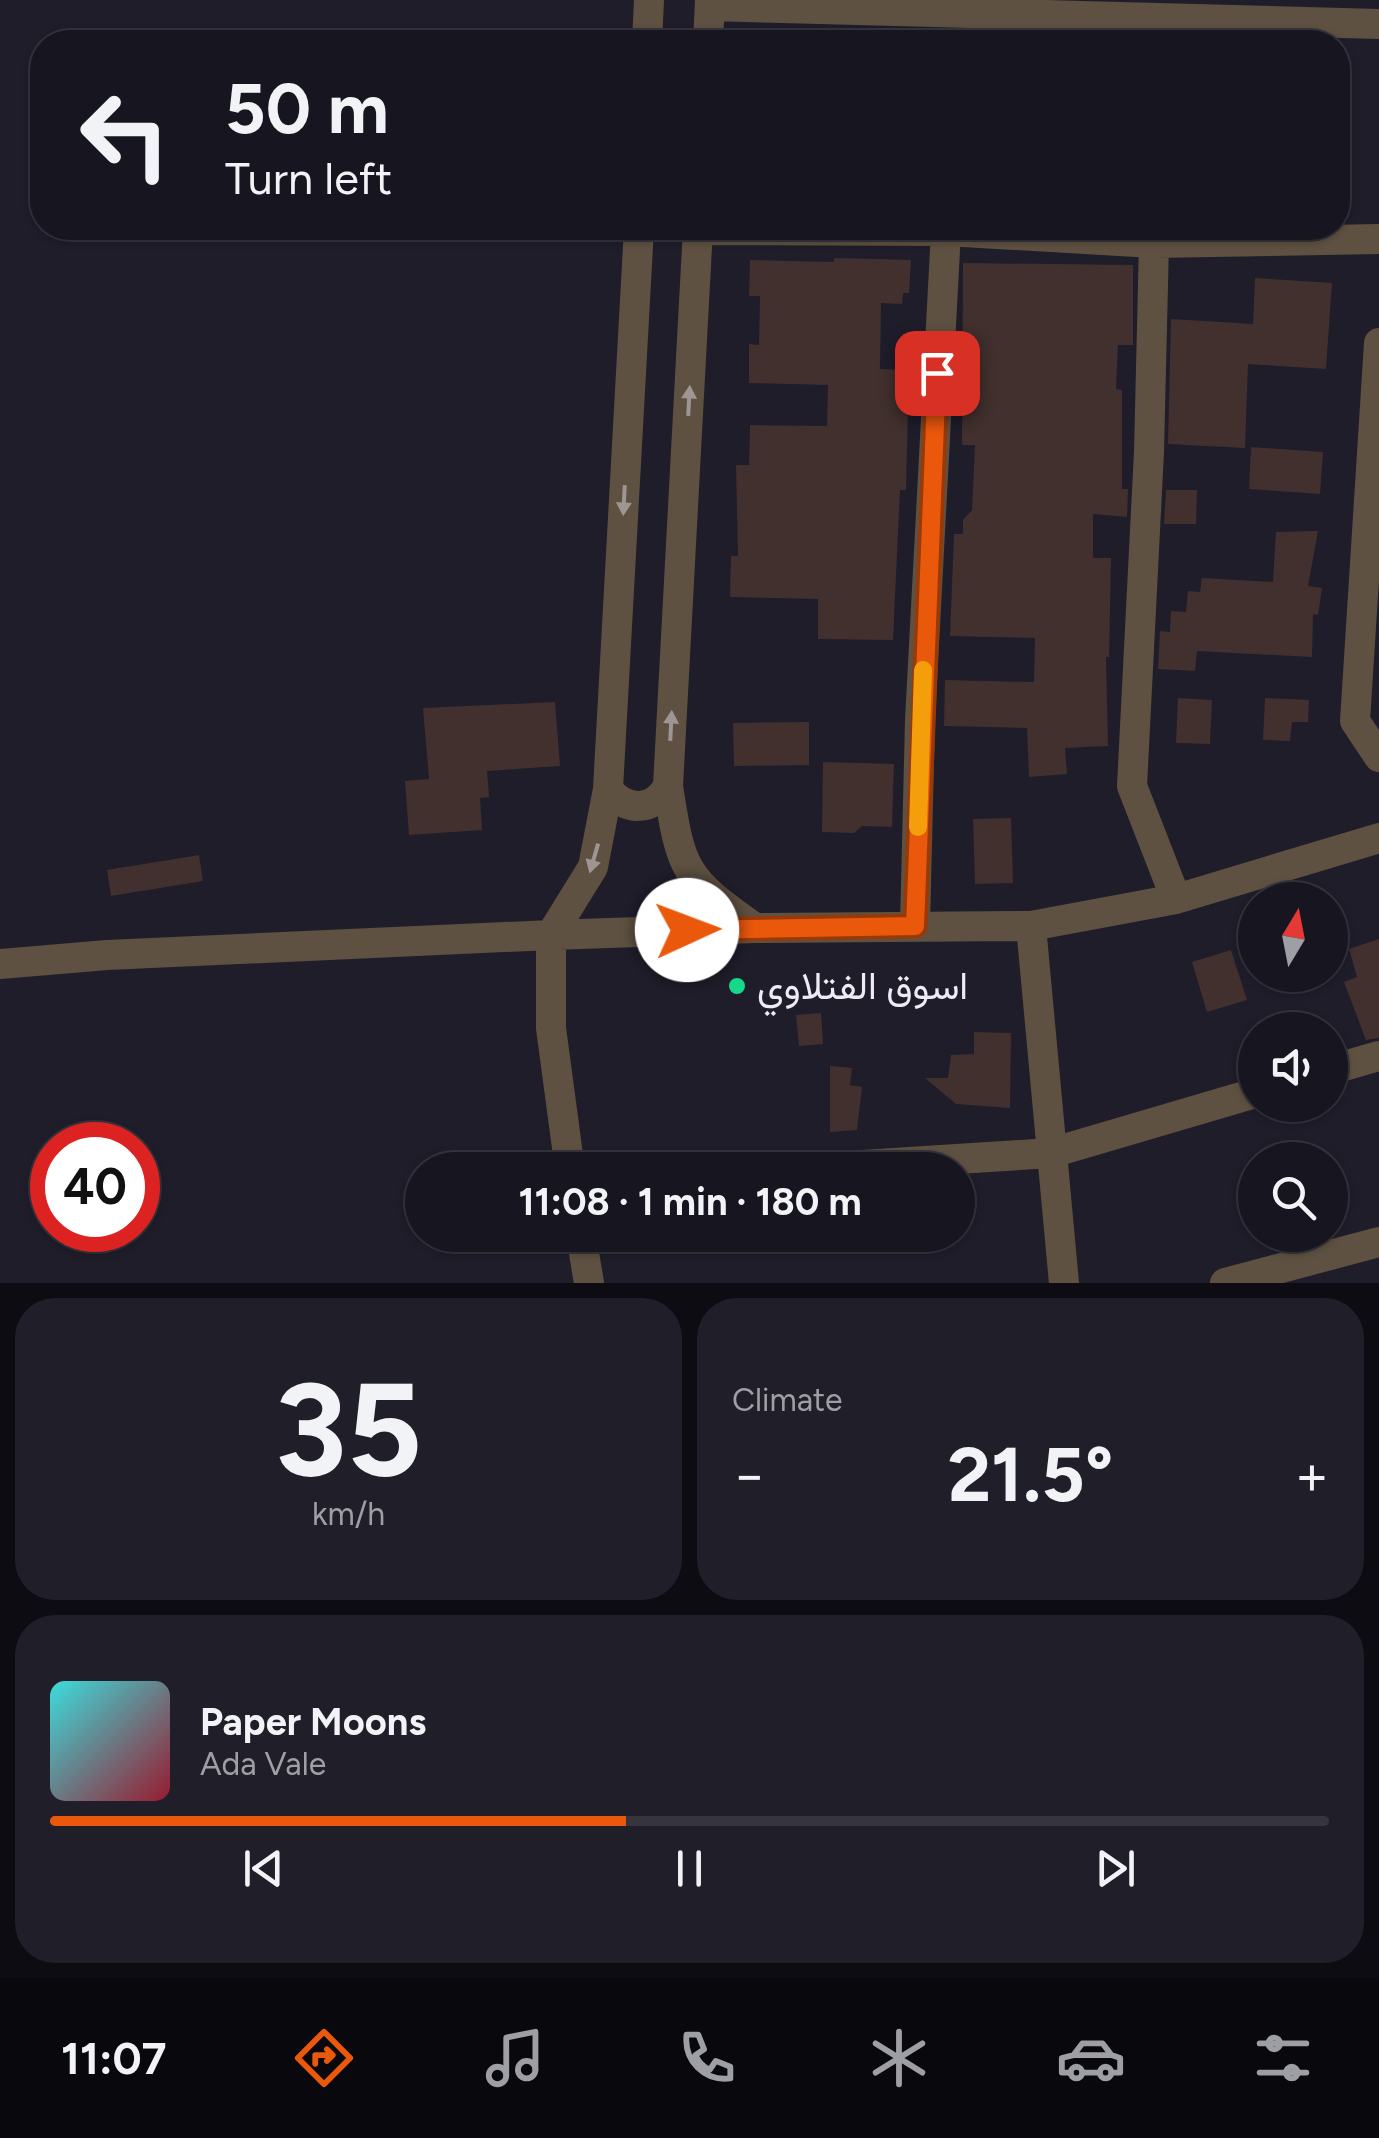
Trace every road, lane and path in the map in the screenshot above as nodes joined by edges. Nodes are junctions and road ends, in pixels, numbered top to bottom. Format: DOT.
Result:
graph roads {
  1 [pos="649,0"];
  2 [pos="710,3"];
  3 [pos="966,6"];
  4 [pos="1182,10"];
  5 [pos="1379,24"];
  6 [pos="648,30"];
  7 [pos="709,30"];
  8 [pos="1379,239"];
  9 [pos="638,240"];
  10 [pos="697,240"];
  11 [pos="946,240"];
  12 [pos="1097,240"];
  13 [pos="1323,240"];
  14 [pos="1350,240"];
  15 [pos="1154,243"];
  16 [pos="1379,344"];
  17 [pos="1376,457"];
  18 [pos="1379,758"];
  19 [pos="668,786"];
  20 [pos="608,789"];
  21 [pos="1379,838"];
  22 [pos="1176,899"];
  23 [pos="915,926"];
  24 [pos="1031,926"];
  25 [pos="755,928"];
  26 [pos="552,935"];
  27 [pos="0,964"];
  28 [pos="1379,1056"];
  29 [pos="1348,1065"];
  30 [pos="1238,1097"];
  31 [pos="568,1152"];
  32 [pos="1051,1152"];
  33 [pos="975,1157"];
  34 [pos="1379,1242"];
  35 [pos="584,1252"];
  36 [pos="590,1283"];
  37 [pos="1064,1283"];
  38 [pos="1225,1283"];
  1 -- 6 [label="street"];
  2 -- 3 [label="street"];
  2 -- 7 [label="street"];
  3 -- 4 [label="street"];
  4 -- 5 [label="street"];
  8 -- 14 [label="street"];
  9 -- 20 [label="street, one-way"];
  19 -- 10 [label="street, one-way"];
  11 -- 23 [label="street"];
  12 -- 15 [label="street"];
  13 -- 15 [label="street"];
  15 -- 22 [label="street"];
  16 -- 17 [label="street"];
  17 -- 18 [label="street"];
  19 -- 20 [label="street"];
  19 -- 25 [label="street"];
  20 -- 26 [label="street, one-way"];
  21 -- 22 [label="street"];
  22 -- 24 [label="street"];
  23 -- 24 [label="street"];
  23 -- 25 [label="street"];
  24 -- 32 [label="street"];
  25 -- 26 [label="street"];
  26 -- 27 [label="street"];
  26 -- 31 [label="street"];
  28 -- 29 [label="street"];
  30 -- 32 [label="street"];
  32 -- 33 [label="street"];
  32 -- 37 [label="street"];
  34 -- 38 [label="street"];
  35 -- 36 [label="street"];
}
